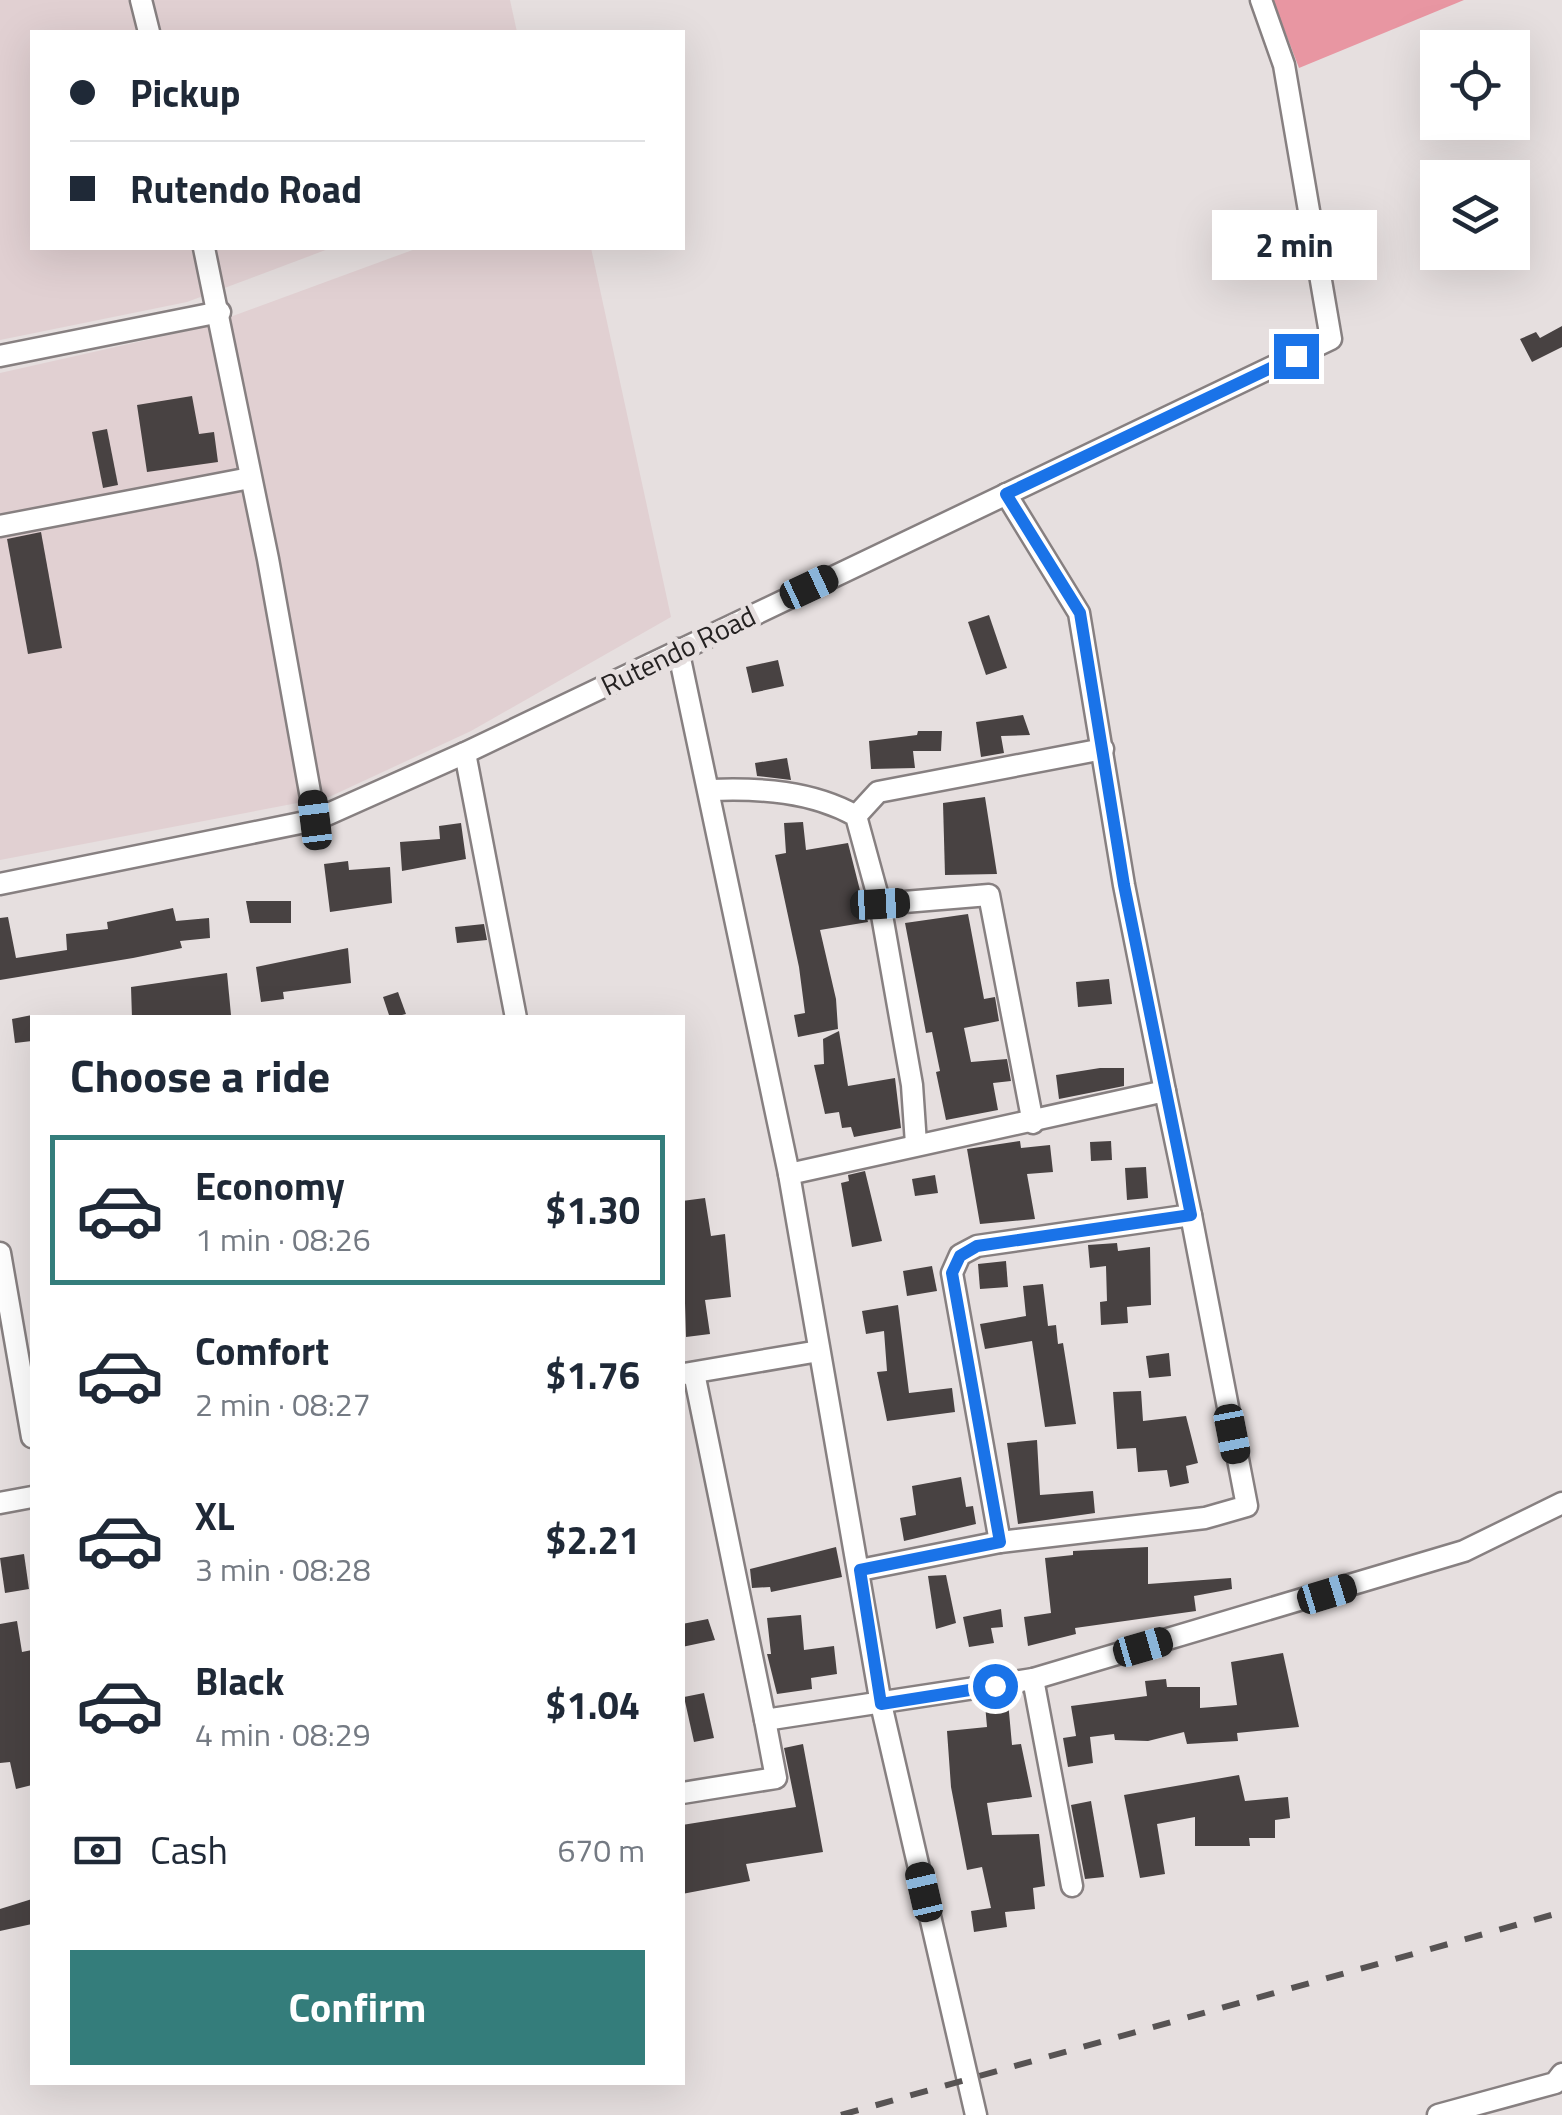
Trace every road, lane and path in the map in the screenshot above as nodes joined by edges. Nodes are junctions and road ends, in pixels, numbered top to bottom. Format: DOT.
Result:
graph roads {
  1 [pos="141,0"];
  2 [pos="1261,0"];
  3 [pos="148,30"];
  4 [pos="204,250"];
  5 [pos="220,312"];
  6 [pos="0,356"];
  7 [pos="250,478"];
  8 [pos="1006,494"];
  9 [pos="0,526"];
  10 [pos="678,649"];
  11 [pos="1103,749"];
  12 [pos="465,753"];
  13 [pos="710,790"];
  14 [pos="856,816"];
  15 [pos="315,820"];
  16 [pos="0,884"];
  17 [pos="880,904"];
  18 [pos="515,1015"];
  19 [pos="1165,1091"];
  20 [pos="1033,1123"];
  21 [pos="916,1144"];
  22 [pos="790,1174"];
  23 [pos="1191,1215"];
  24 [pos="0,1252"];
  25 [pos="819,1351"];
  26 [pos="688,1374"];
  27 [pos="30,1425"];
  28 [pos="30,1497"];
  29 [pos="0,1503"];
  30 [pos="1562,1503"];
  31 [pos="1000,1542"];
  32 [pos="860,1570"];
  33 [pos="1033,1679"];
  34 [pos="881,1704"];
  35 [pos="764,1720"];
  36 [pos="685,1792"];
  37 [pos="1072,1886"];
  38 [pos="1562,2074"];
  39 [pos="976,2115"];
  40 [pos="1438,2115"];
  1 -- 3 [label="street"];
  2 -- 8 [label="street, Rutendo Road"];
  4 -- 5 [label="street"];
  5 -- 6 [label="street"];
  5 -- 7 [label="street"];
  7 -- 9 [label="street"];
  7 -- 15 [label="street"];
  8 -- 10 [label="street, Rutendo Road"];
  8 -- 11 [label="street"];
  10 -- 12 [label="street, Rutendo Road"];
  10 -- 13 [label="street"];
  11 -- 14 [label="street"];
  11 -- 19 [label="street"];
  12 -- 15 [label="street, Rutendo Road"];
  12 -- 18 [label="street"];
  13 -- 14 [label="street"];
  13 -- 22 [label="street"];
  14 -- 17 [label="street"];
  15 -- 16 [label="street, Rutendo Road"];
  17 -- 20 [label="street"];
  17 -- 21 [label="street"];
  19 -- 20 [label="street"];
  19 -- 23 [label="street"];
  20 -- 21 [label="street"];
  21 -- 22 [label="street"];
  22 -- 25 [label="street"];
  23 -- 31 [label="street"];
  23 -- 31 [label="street"];
  24 -- 27 [label="street"];
  25 -- 26 [label="street"];
  25 -- 32 [label="street"];
  26 -- 35 [label="street"];
  28 -- 29 [label="street"];
  30 -- 33 [label="street"];
  31 -- 32 [label="street"];
  32 -- 34 [label="street"];
  33 -- 34 [label="street"];
  33 -- 37 [label="street"];
  34 -- 35 [label="street"];
  34 -- 39 [label="street"];
  35 -- 36 [label="street"];
  38 -- 40 [label="street"];
}
